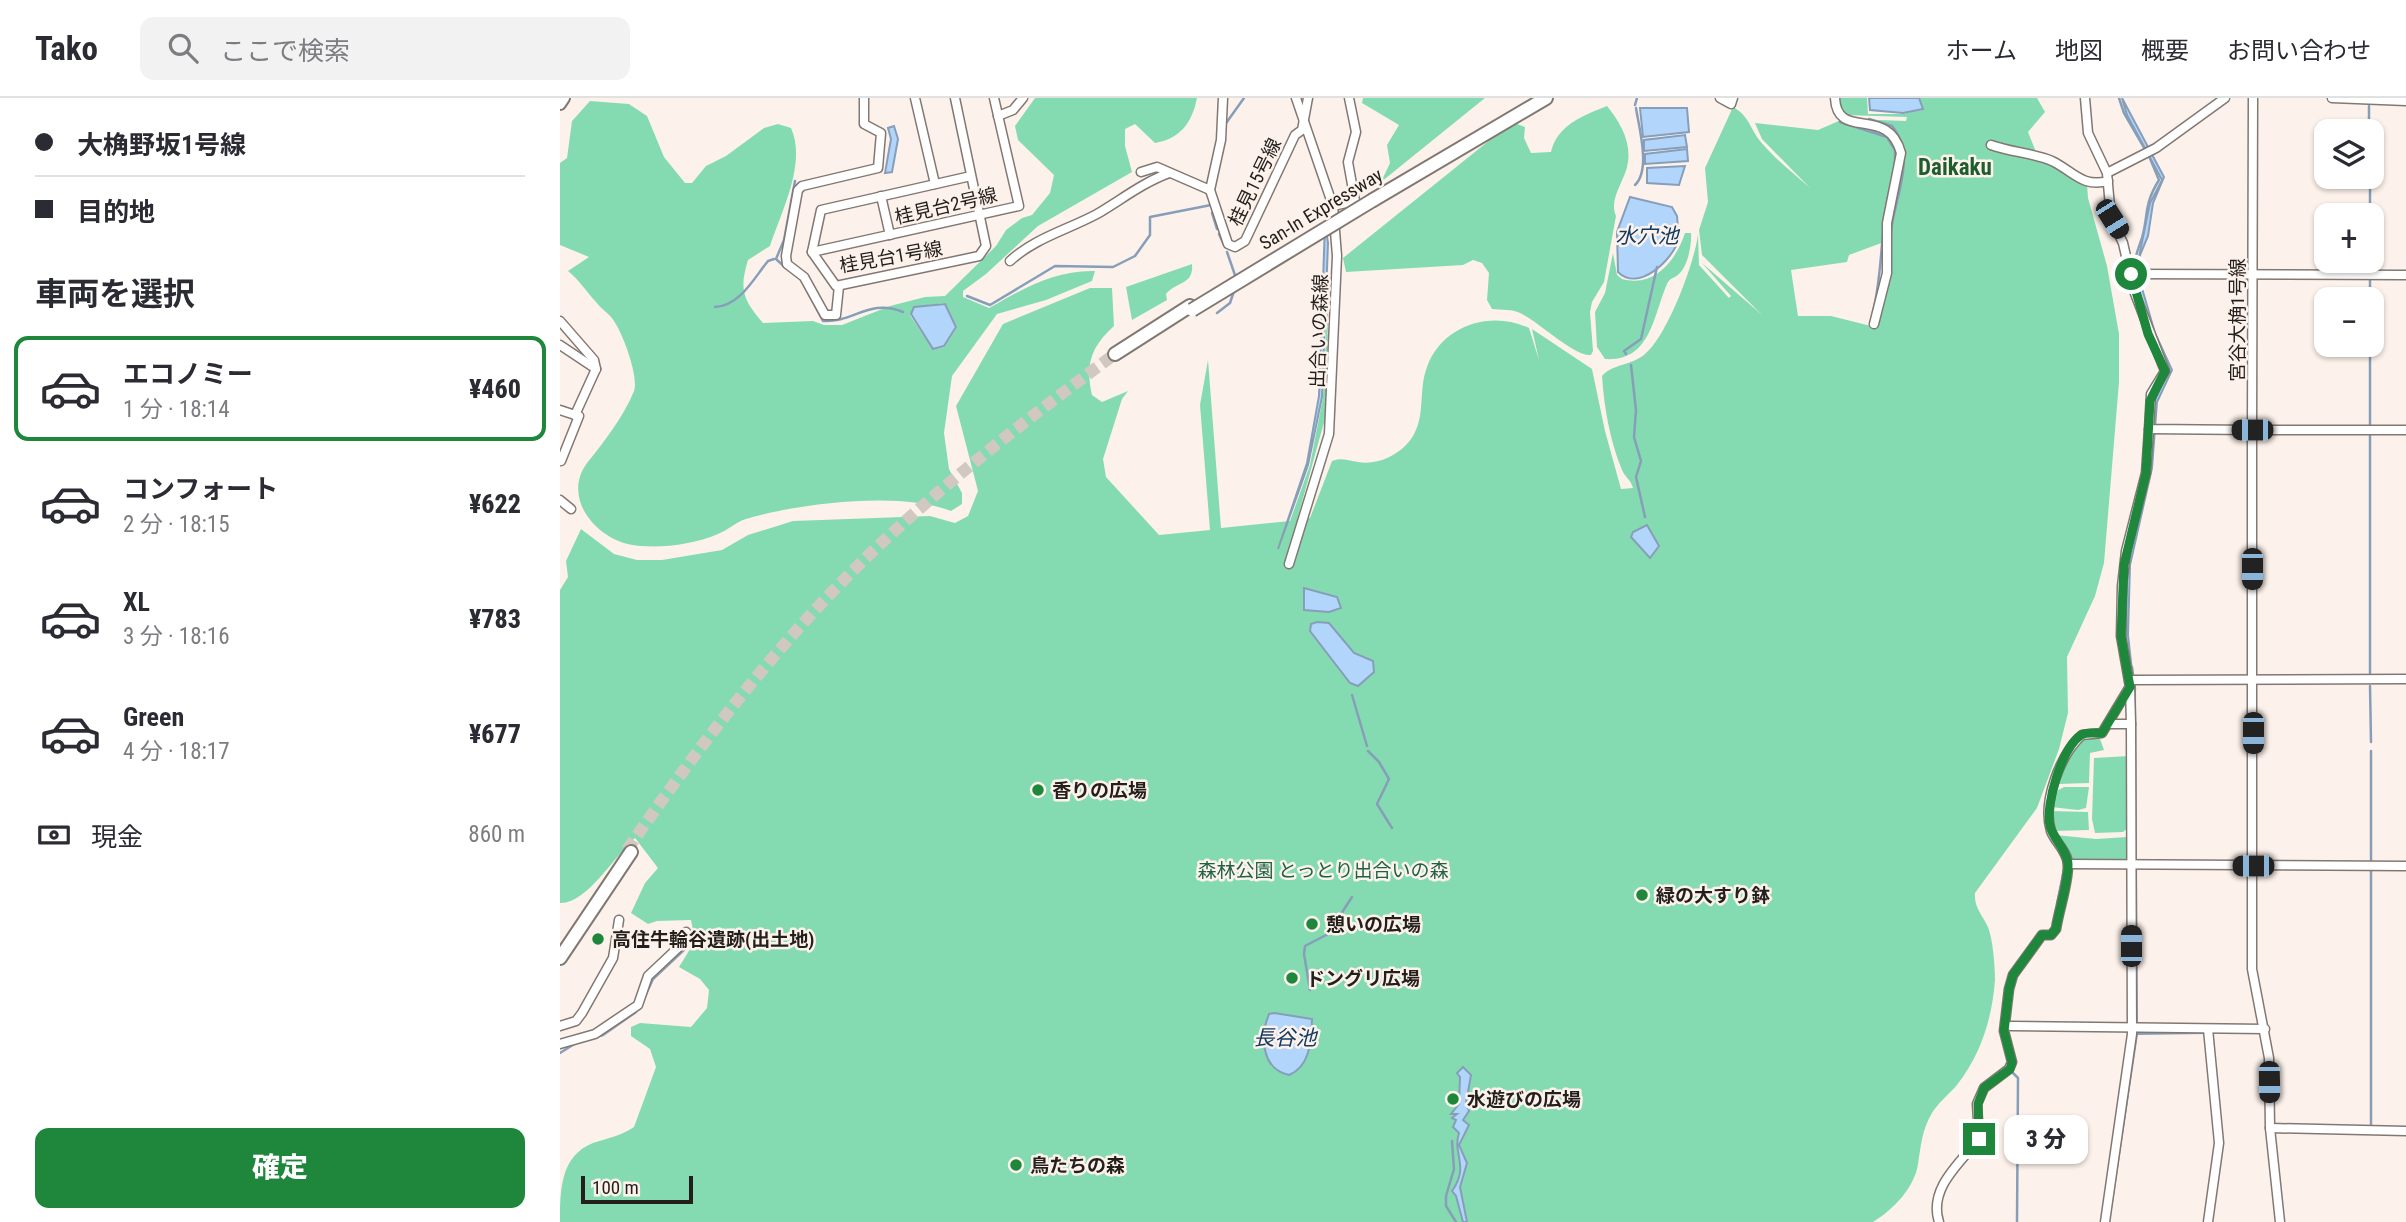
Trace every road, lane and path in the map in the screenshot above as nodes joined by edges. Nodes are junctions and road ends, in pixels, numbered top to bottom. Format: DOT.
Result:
graph roads {
  1 [pos="564,98"];
  2 [pos="864,98"];
  3 [pos="915,98"];
  4 [pos="955,98"];
  5 [pos="994,98"];
  6 [pos="1023,98"];
  7 [pos="1223,98"];
  8 [pos="1296,98"];
  9 [pos="1308,98"];
  10 [pos="1349,98"];
  11 [pos="1536,98"];
  12 [pos="1546,98"];
  13 [pos="1720,98"];
  14 [pos="1733,98"];
  15 [pos="1835,98"];
  16 [pos="2085,98"];
  17 [pos="2225,98"];
  18 [pos="2253,98"];
  19 [pos="2332,98"];
  20 [pos="2406,101"];
  21 [pos="560,104"];
  22 [pos="998,116"];
  23 [pos="1303,120"];
  24 [pos="1991,145"];
  25 [pos="2046,159"];
  26 [pos="2053,169"];
  27 [pos="1141,172"];
  28 [pos="1168,173"];
  29 [pos="971,176"];
  30 [pos="2108,177"];
  31 [pos="935,184"];
  32 [pos="1210,190"];
  33 [pos="881,196"];
  34 [pos="1371,199"];
  35 [pos="1333,206"];
  36 [pos="979,215"];
  37 [pos="890,235"];
  38 [pos="812,252"];
  39 [pos="1010,261"];
  40 [pos="2131,274"];
  41 [pos="2253,274"];
  42 [pos="2406,275"];
  43 [pos="839,286"];
  44 [pos="560,321"];
  45 [pos="1874,324"];
  46 [pos="560,345"];
  47 [pos="1117,356"];
  48 [pos="596,369"];
  49 [pos="560,410"];
  50 [pos="575,415"];
  51 [pos="2149,429"];
  52 [pos="2252,430"];
  53 [pos="2406,430"];
  54 [pos="561,461"];
  55 [pos="560,500"];
  56 [pos="571,509"];
  57 [pos="1289,564"];
  58 [pos="2406,679"];
  59 [pos="2253,680"];
  60 [pos="2129,684"];
  61 [pos="2108,724"];
  62 [pos="2131,724"];
  63 [pos="629,851"];
  64 [pos="2068,864"];
  65 [pos="2131,865"];
  66 [pos="2253,866"];
  67 [pos="2406,866"];
  68 [pos="582,920"];
  69 [pos="619,920"];
  70 [pos="686,932"];
  71 [pos="560,950"];
  72 [pos="560,958"];
  73 [pos="560,1026"];
  74 [pos="2011,1026"];
  75 [pos="2131,1027"];
  76 [pos="2208,1029"];
  77 [pos="2265,1029"];
  78 [pos="560,1044"];
  79 [pos="2270,1128"];
  80 [pos="2406,1131"];
  81 [pos="1939,1222"];
  82 [pos="2105,1222"];
  83 [pos="2208,1222"];
  84 [pos="2280,1222"];
  1 -- 21 [label="main road"];
  2 -- 43 [label="street"];
  3 -- 31 [label="street"];
  4 -- 29 [label="street, 桂見台1号線"];
  5 -- 22 [label="street, 桂見台2号線"];
  6 -- 22 [label="street"];
  7 -- 32 [label="street, 桂見15号線"];
  8 -- 23 [label="street, 出合いの森線"];
  9 -- 23 [label="street, 桂見15号線"];
  10 -- 35 [label="street"];
  11 -- 34 [label="highway, San-In Expressway"];
  12 -- 34 [label="highway, San-In Expressway"];
  13 -- 14 [label="street"];
  15 -- 45 [label="street"];
  16 -- 30 [label="street"];
  17 -- 30 [label="street"];
  18 -- 41 [label="street, 宮谷大桷1号線"];
  19 -- 20 [label="street"];
  22 -- 36 [label="street, 桂見台2号線"];
  23 -- 32 [label="street, 桂見15号線"];
  23 -- 35 [label="street, 出合いの森線"];
  24 -- 25 [label="street"];
  25 -- 26 [label="street"];
  25 -- 30 [label="street"];
  27 -- 28 [label="street"];
  28 -- 32 [label="street"];
  28 -- 39 [label="street"];
  29 -- 31 [label="street, 桂見台1号線"];
  29 -- 36 [label="street, 桂見台1号線"];
  30 -- 40 [label="street"];
  31 -- 33 [label="street, 桂見台1号線"];
  33 -- 37 [label="street"];
  33 -- 38 [label="street, 桂見台1号線"];
  34 -- 47 [label="highway, San-In Expressway, bridge"];
  35 -- 57 [label="street, 出合いの森線"];
  36 -- 37 [label="street, 桂見台2号線"];
  36 -- 43 [label="street, 桂見台1号線"];
  37 -- 38 [label="street, 桂見台2号線"];
  38 -- 43 [label="street, 桂見台1号線"];
  40 -- 41 [label="street"];
  40 -- 51 [label="street"];
  41 -- 42 [label="street"];
  41 -- 52 [label="street, 宮谷大桷1号線"];
  44 -- 48 [label="street"];
  46 -- 48 [label="street"];
  48 -- 50 [label="street"];
  49 -- 50 [label="street"];
  50 -- 54 [label="street"];
  51 -- 52 [label="street"];
  51 -- 60 [label="street"];
  52 -- 53 [label="street"];
  52 -- 59 [label="street, 宮谷大桷1号線"];
  55 -- 56 [label="street"];
  58 -- 59 [label="street"];
  59 -- 60 [label="street"];
  59 -- 66 [label="street, 宮谷大桷1号線"];
  60 -- 61 [label="street"];
  60 -- 62 [label="street"];
  61 -- 62 [label="street"];
  61 -- 64 [label="street"];
  62 -- 65 [label="street"];
  63 -- 68 [label="highway"];
  64 -- 65 [label="street"];
  64 -- 81 [label="street"];
  65 -- 66 [label="street"];
  65 -- 75 [label="street"];
  66 -- 67 [label="street"];
  66 -- 77 [label="street, 宮谷大桷1号線"];
  68 -- 71 [label="highway"];
  68 -- 72 [label="highway"];
  69 -- 73 [label="street"];
  70 -- 78 [label="street"];
  74 -- 75 [label="street"];
  75 -- 76 [label="street"];
  75 -- 82 [label="street"];
  76 -- 77 [label="street"];
  76 -- 83 [label="street"];
  77 -- 79 [label="street, 宮谷大桷1号線"];
  79 -- 80 [label="street"];
  79 -- 84 [label="street, 宮谷大桷1号線"];
}
